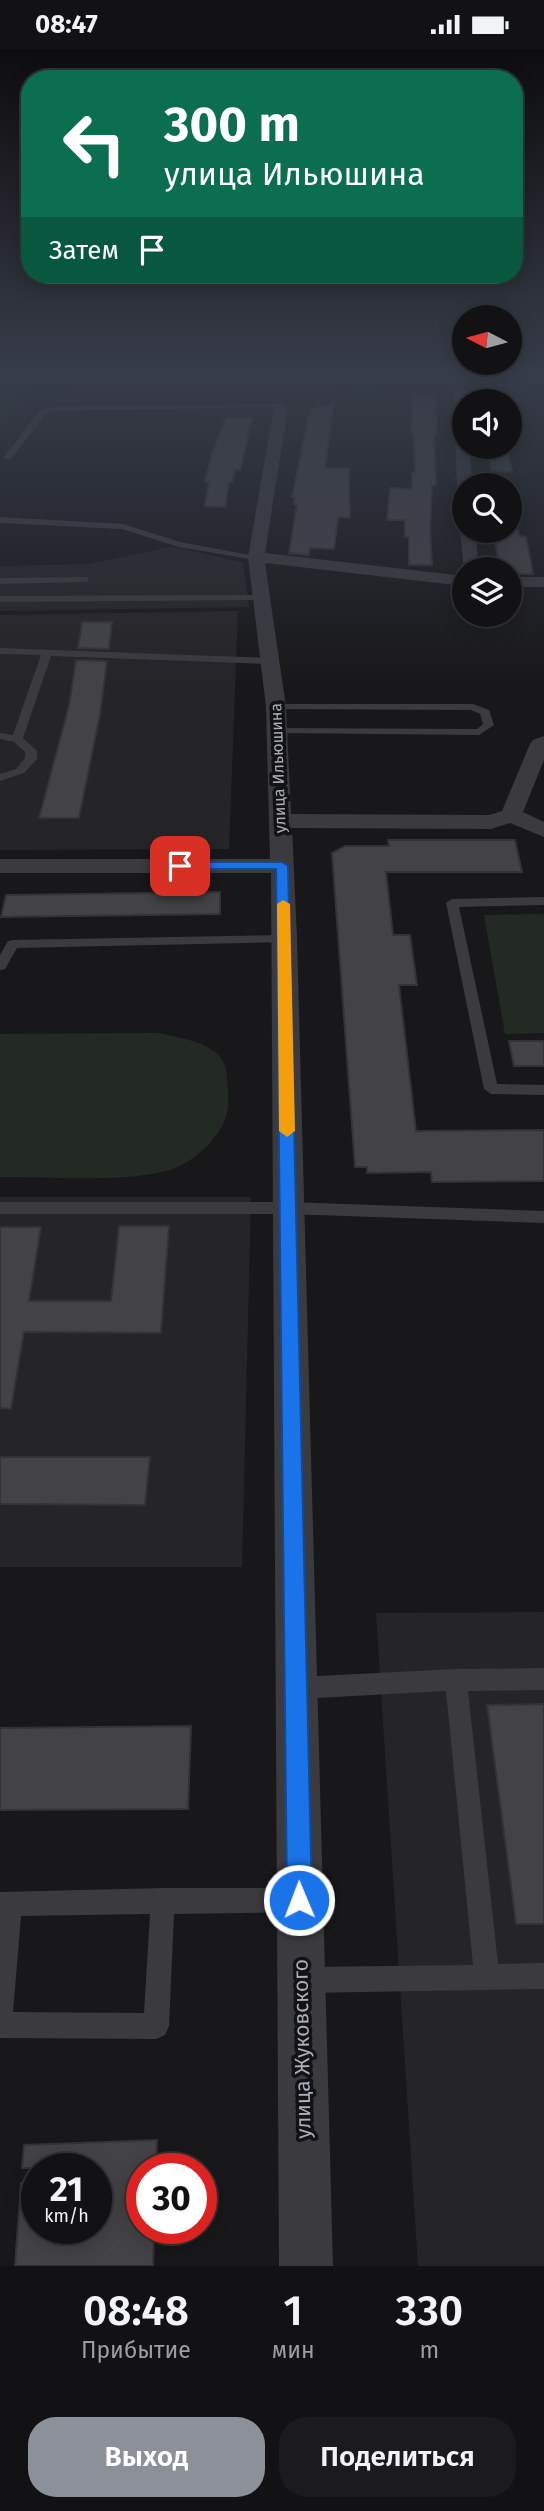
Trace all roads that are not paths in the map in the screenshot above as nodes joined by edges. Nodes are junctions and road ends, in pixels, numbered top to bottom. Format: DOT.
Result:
graph roads {
  1 [pos="269,476"];
  2 [pos="0,520"];
  3 [pos="256,557"];
  4 [pos="85,579"];
  5 [pos="452,580"];
  6 [pos="0,581"];
  7 [pos="522,582"];
  8 [pos="544,582"];
  9 [pos="262,597"];
  10 [pos="0,599"];
  11 [pos="0,651"];
  12 [pos="47,653"];
  13 [pos="271,661"];
  14 [pos="276,707"];
  15 [pos="277,730"];
  16 [pos="0,736"];
  17 [pos="18,739"];
  18 [pos="544,743"];
  19 [pos="0,778"];
  20 [pos="511,815"];
  21 [pos="280,821"];
  22 [pos="544,830"];
  23 [pos="0,866"];
  24 [pos="282,866"];
  25 [pos="544,901"];
  26 [pos="285,939"];
  27 [pos="0,966"];
  28 [pos="544,1090"];
  29 [pos="0,1208"];
  30 [pos="288,1208"];
  31 [pos="544,1217"];
  32 [pos="544,1679"];
  33 [pos="456,1680"];
  34 [pos="295,1688"];
  35 [pos="163,1900"];
  36 [pos="299,1900"];
  37 [pos="5,1904"];
  38 [pos="544,1976"];
  39 [pos="487,1977"];
  40 [pos="301,1980"];
  41 [pos="0,2017"];
  42 [pos="0,2025"];
  43 [pos="306,2266"];
  1 -- 3 [label="street, улица Ильюшина"];
  2 -- 3 [label="lane"];
  3 -- 5 [label="street"];
  3 -- 9 [label="street, улица Ильюшина"];
  4 -- 6 [label="lane"];
  7 -- 8 [label="street"];
  9 -- 10 [label="lane"];
  9 -- 13 [label="street, улица Ильюшина"];
  11 -- 12 [label="lane"];
  12 -- 13 [label="lane"];
  12 -- 17 [label="lane"];
  13 -- 14 [label="street, улица Ильюшина"];
  14 -- 15 [label="street, улица Ильюшина"];
  14 -- 15 [label="lane"];
  15 -- 21 [label="street, улица Ильюшина"];
  16 -- 17 [label="lane"];
  17 -- 19 [label="lane"];
  18 -- 20 [label="street"];
  20 -- 21 [label="street"];
  20 -- 22 [label="street"];
  21 -- 24 [label="street, улица Ильюшина"];
  23 -- 24 [label="street"];
  24 -- 26 [label="street, улица Жуковского"];
  25 -- 28 [label="lane"];
  26 -- 27 [label="lane"];
  26 -- 30 [label="street, улица Жуковского"];
  29 -- 30 [label="lane"];
  30 -- 31 [label="lane"];
  30 -- 34 [label="street, улица Жуковского"];
  32 -- 33 [label="lane"];
  33 -- 34 [label="lane"];
  33 -- 39 [label="lane"];
  34 -- 36 [label="street, улица Жуковского"];
  35 -- 36 [label="lane"];
  35 -- 37 [label="lane"];
  35 -- 42 [label="lane"];
  36 -- 40 [label="street, улица Жуковского"];
  37 -- 41 [label="lane"];
  38 -- 39 [label="lane"];
  39 -- 40 [label="lane"];
  40 -- 43 [label="street, улица Жуковского"];
}
